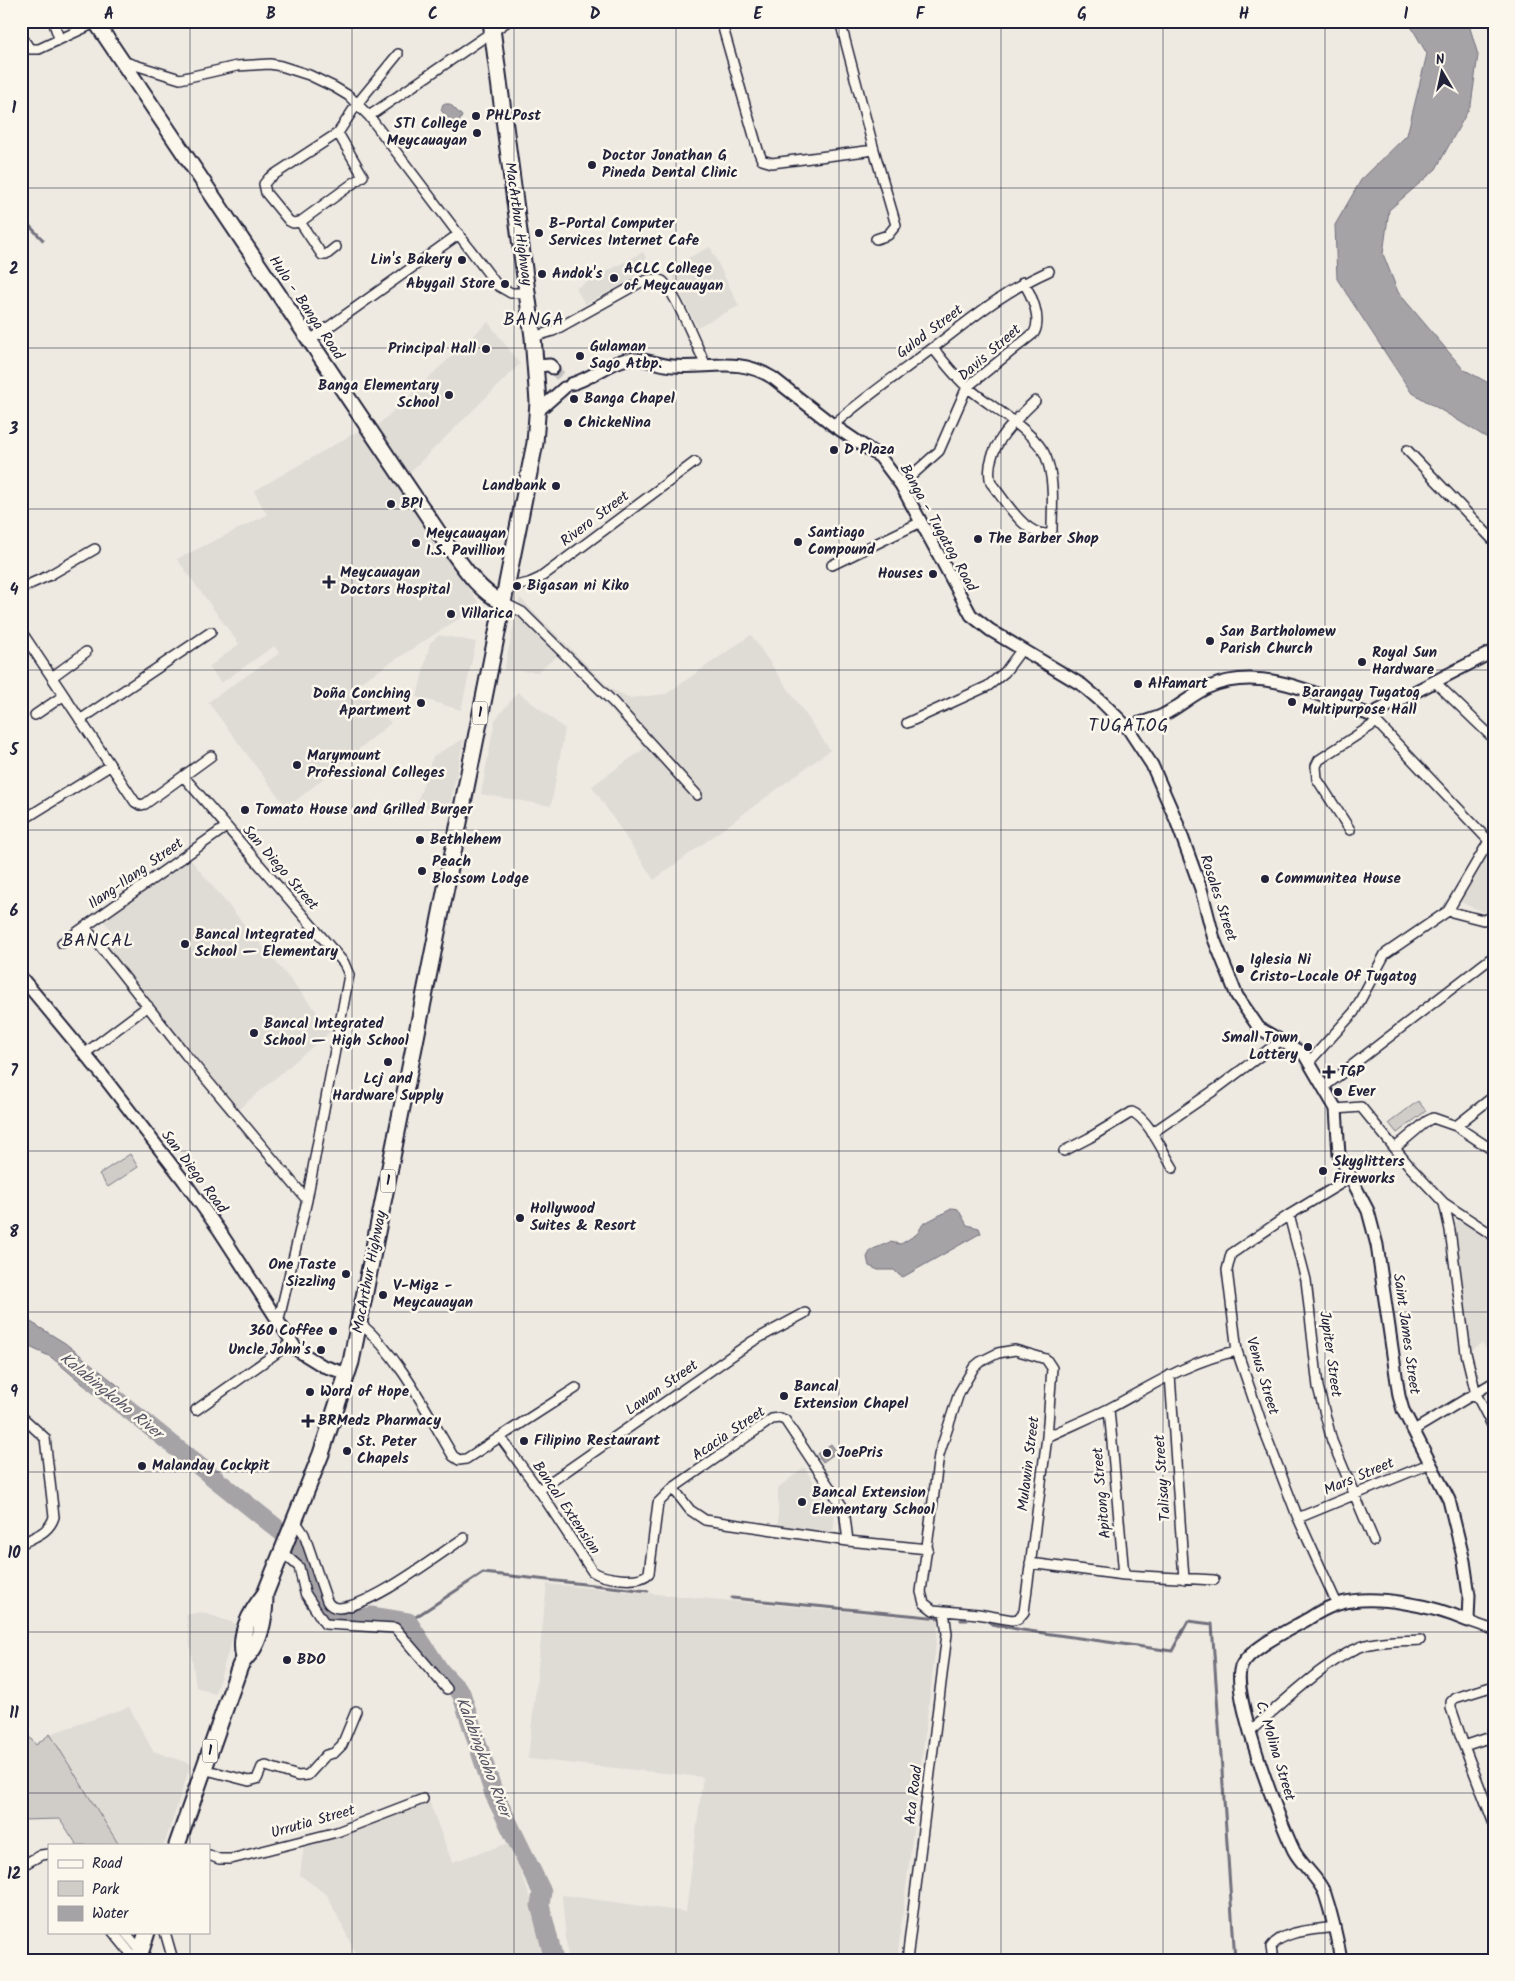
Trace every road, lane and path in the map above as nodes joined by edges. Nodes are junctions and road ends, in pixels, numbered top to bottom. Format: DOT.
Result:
graph roads {
  1 [pos="53,21"];
  2 [pos="508,21"];
  3 [pos="721,21"];
  4 [pos="840,21"];
  5 [pos="95,22"];
  6 [pos="491,26"];
  7 [pos="21,36"];
  8 [pos="59,38"];
  9 [pos="398,54"];
  10 [pos="120,61"];
  11 [pos="357,104"];
  12 [pos="369,116"];
  13 [pos="338,134"];
  14 [pos="874,150"];
  15 [pos="300,222"];
  16 [pos="459,234"];
  17 [pos="876,239"];
  18 [pos="336,247"];
  19 [pos="1049,271"];
  20 [pos="1023,282"];
  21 [pos="528,292"];
  22 [pos="533,336"];
  23 [pos="309,341"];
  24 [pos="933,348"];
  25 [pos="536,366"];
  26 [pos="706,366"];
  27 [pos="553,368"];
  28 [pos="967,387"];
  29 [pos="1035,401"];
  30 [pos="537,412"];
  31 [pos="1014,422"];
  32 [pos="833,425"];
  33 [pos="1407,450"];
  34 [pos="695,462"];
  35 [pos="900,486"];
  36 [pos="919,523"];
  37 [pos="1494,541"];
  38 [pos="95,549"];
  39 [pos="832,565"];
  40 [pos="21,588"];
  41 [pos="504,594"];
  42 [pos="21,631"];
  43 [pos="211,632"];
  44 [pos="1022,649"];
  45 [pos="1494,651"];
  46 [pos="86,652"];
  47 [pos="52,677"];
  48 [pos="1434,681"];
  49 [pos="63,696"];
  50 [pos="35,715"];
  51 [pos="1374,718"];
  52 [pos="80,720"];
  53 [pos="907,723"];
  54 [pos="1127,727"];
  55 [pos="1494,739"];
  56 [pos="211,756"];
  57 [pos="110,766"];
  58 [pos="184,777"];
  59 [pos="697,795"];
  60 [pos="21,821"];
  61 [pos="226,826"];
  62 [pos="1350,830"];
  63 [pos="1492,840"];
  64 [pos="1448,911"];
  65 [pos="1494,917"];
  66 [pos="85,927"];
  67 [pos="62,943"];
  68 [pos="1494,956"];
  69 [pos="21,977"];
  70 [pos="148,1006"];
  71 [pos="1280,1041"];
  72 [pos="84,1054"];
  73 [pos="1309,1062"];
  74 [pos="1324,1087"];
  75 [pos="1494,1096"];
  76 [pos="1336,1109"];
  77 [pos="1456,1126"];
  78 [pos="1152,1133"];
  79 [pos="1395,1148"];
  80 [pos="1064,1151"];
  81 [pos="1494,1151"];
  82 [pos="1173,1168"];
  83 [pos="1350,1178"];
  84 [pos="307,1200"];
  85 [pos="1444,1203"];
  86 [pos="1289,1215"];
  87 [pos="1494,1236"];
  88 [pos="805,1313"];
  89 [pos="278,1323"];
  90 [pos="360,1323"];
  91 [pos="292,1342"];
  92 [pos="1237,1351"];
  93 [pos="348,1374"];
  94 [pos="1170,1375"];
  95 [pos="1494,1382"];
  96 [pos="576,1388"];
  97 [pos="1476,1394"];
  98 [pos="1109,1409"];
  99 [pos="196,1410"];
  100 [pos="21,1416"];
  101 [pos="1494,1428"];
  102 [pos="1414,1430"];
  103 [pos="1047,1437"];
  104 [pos="501,1438"];
  105 [pos="1431,1463"];
  106 [pos="673,1488"];
  107 [pos="539,1490"];
  108 [pos="1353,1495"];
  109 [pos="1298,1518"];
  110 [pos="292,1524"];
  111 [pos="464,1538"];
  112 [pos="23,1540"];
  113 [pos="848,1541"];
  114 [pos="1374,1541"];
  115 [pos="282,1548"];
  116 [pos="928,1549"];
  117 [pos="1030,1563"];
  118 [pos="1124,1575"];
  119 [pos="1184,1579"];
  120 [pos="1214,1580"];
  121 [pos="1337,1604"];
  122 [pos="944,1611"];
  123 [pos="1468,1621"];
  124 [pos="1494,1630"];
  125 [pos="1420,1640"];
  126 [pos="1494,1686"];
  127 [pos="447,1689"];
  128 [pos="356,1711"];
  129 [pos="1250,1731"];
  130 [pos="1494,1736"];
  131 [pos="1464,1746"];
  132 [pos="203,1769"];
  133 [pos="423,1799"];
  134 [pos="1494,1824"];
  135 [pos="178,1844"];
  136 [pos="48,1854"];
  137 [pos="210,1856"];
  138 [pos="21,1866"];
  139 [pos="1335,1927"];
  140 [pos="115,1934"];
  141 [pos="126,1934"];
  142 [pos="146,1934"];
  143 [pos="166,1934"];
  144 [pos="138,1957"];
  145 [pos="173,1960"];
  146 [pos="908,1960"];
  147 [pos="1273,1960"];
  148 [pos="1341,1960"];
  1 -- 8 [label="street"];
  2 -- 6 [label="street"];
  3 -- 14 [label="street"];
  4 -- 14 [label="street"];
  5 -- 8 [label="street"];
  5 -- 10 [label="main road, Hulo - Banga Road"];
  6 -- 12 [label="street"];
  6 -- 21 [label="highway, MacArthur Highway / 1"];
  7 -- 8 [label="street"];
  9 -- 11 [label="street"];
  10 -- 11 [label="street"];
  10 -- 23 [label="main road, Hulo - Banga Road"];
  11 -- 12 [label="street"];
  11 -- 13 [label="street"];
  12 -- 16 [label="street"];
  13 -- 15 [label="street"];
  13 -- 15 [label="street"];
  14 -- 17 [label="street"];
  15 -- 18 [label="street"];
  16 -- 21 [label="street"];
  16 -- 23 [label="street"];
  19 -- 20 [label="street, Gulod Street"];
  20 -- 24 [label="street, Gulod Street"];
  20 -- 28 [label="street, Davis Street"];
  21 -- 22 [label="highway, MacArthur Highway / 1"];
  22 -- 25 [label="highway, MacArthur Highway / 1"];
  22 -- 26 [label="street"];
  23 -- 41 [label="main road, Hulo - Banga Road"];
  24 -- 28 [label="street"];
  24 -- 32 [label="street, Gulod Street"];
  25 -- 27 [label="street"];
  25 -- 30 [label="highway, MacArthur Highway / 1"];
  26 -- 30 [label="street, Banga - Tugatog Road"];
  26 -- 32 [label="street, Banga - Tugatog Road"];
  28 -- 31 [label="street"];
  28 -- 35 [label="street, Davis Street"];
  29 -- 31 [label="street"];
  30 -- 41 [label="highway, MacArthur Highway / 1"];
  31 -- 31 [label="street"];
  32 -- 35 [label="street, Banga - Tugatog Road"];
  33 -- 37 [label="street"];
  34 -- 41 [label="street, Rivero Street"];
  35 -- 36 [label="street, Banga - Tugatog Road"];
  36 -- 39 [label="street"];
  36 -- 44 [label="street, Banga - Tugatog Road"];
  38 -- 40 [label="street"];
  41 -- 59 [label="street"];
  41 -- 90 [label="highway, MacArthur Highway / 1"];
  42 -- 47 [label="street"];
  43 -- 52 [label="street"];
  44 -- 53 [label="street"];
  44 -- 54 [label="street, Banga - Tugatog Road"];
  45 -- 48 [label="street"];
  46 -- 47 [label="street"];
  47 -- 49 [label="street"];
  48 -- 51 [label="street"];
  48 -- 55 [label="street"];
  49 -- 50 [label="street"];
  49 -- 52 [label="street"];
  51 -- 54 [label="street"];
  51 -- 62 [label="street"];
  51 -- 63 [label="street"];
  52 -- 57 [label="street"];
  54 -- 71 [label="street, Rosales Street"];
  56 -- 58 [label="street"];
  57 -- 58 [label="street"];
  57 -- 60 [label="street"];
  58 -- 61 [label="street, San Diego Street"];
  61 -- 66 [label="street, Ilang-Ilang Street"];
  61 -- 84 [label="street, San Diego Street"];
  63 -- 64 [label="street"];
  64 -- 65 [label="street"];
  64 -- 73 [label="street"];
  66 -- 67 [label="street, Ilang-Ilang Street"];
  66 -- 70 [label="street"];
  68 -- 74 [label="street"];
  69 -- 72 [label="street, San Diego Road"];
  70 -- 72 [label="street"];
  70 -- 84 [label="street"];
  71 -- 73 [label="street, Rosales Street"];
  71 -- 78 [label="street"];
  72 -- 89 [label="street, San Diego Road"];
  73 -- 74 [label="street, Rosales Street"];
  74 -- 76 [label="street, Rosales Street"];
  75 -- 77 [label="street"];
  76 -- 79 [label="street"];
  76 -- 83 [label="street, Saint James Street"];
  77 -- 79 [label="street"];
  77 -- 81 [label="street"];
  78 -- 80 [label="street"];
  78 -- 82 [label="street"];
  79 -- 85 [label="street"];
  83 -- 86 [label="street, Venus Street"];
  83 -- 102 [label="street, Saint James Street"];
  84 -- 89 [label="street, San Diego Street"];
  85 -- 87 [label="street"];
  85 -- 97 [label="street"];
  86 -- 92 [label="street, Venus Street"];
  86 -- 108 [label="street, Jupiter Street"];
  88 -- 107 [label="street, Lawan Street"];
  89 -- 91 [label="street, San Diego Road"];
  90 -- 93 [label="highway, MacArthur Highway / 1"];
  90 -- 104 [label="street"];
  91 -- 93 [label="street, San Diego Road"];
  91 -- 99 [label="street"];
  92 -- 94 [label="street"];
  92 -- 109 [label="street, Venus Street"];
  93 -- 110 [label="highway, MacArthur Highway / 1"];
  94 -- 98 [label="street"];
  94 -- 119 [label="street, Talisay Street"];
  95 -- 97 [label="street"];
  96 -- 104 [label="street"];
  97 -- 101 [label="street"];
  97 -- 102 [label="street"];
  98 -- 103 [label="street"];
  98 -- 118 [label="street, Apitong Street"];
  100 -- 112 [label="street"];
  102 -- 105 [label="street, Saint James Street"];
  103 -- 116 [label="street, Mulawin Street"];
  103 -- 117 [label="street, Mulawin Street"];
  104 -- 107 [label="street, Bancal Extension"];
  105 -- 108 [label="street, Mars Street"];
  105 -- 123 [label="street, Saint James Street"];
  106 -- 107 [label="street, Bancal Extension"];
  106 -- 113 [label="street"];
  106 -- 113 [label="street, Acacia Street"];
  108 -- 109 [label="street, Mars Street"];
  108 -- 114 [label="street, Jupiter Street"];
  109 -- 121 [label="street, Venus Street"];
  110 -- 111 [label="street"];
  110 -- 115 [label="highway, MacArthur Highway / 1"];
  113 -- 116 [label="street"];
  115 -- 127 [label="street"];
  115 -- 132 [label="highway, MacArthur Highway / 1"];
  116 -- 122 [label="street"];
  117 -- 118 [label="street"];
  117 -- 122 [label="street"];
  118 -- 119 [label="street"];
  119 -- 120 [label="street"];
  121 -- 123 [label="street, C. Molina Street"];
  121 -- 129 [label="street, C. Molina Street"];
  122 -- 146 [label="street, Aca Road"];
  123 -- 124 [label="street"];
  125 -- 129 [label="street"];
  126 -- 131 [label="street"];
  128 -- 132 [label="street"];
  129 -- 139 [label="street, C. Molina Street"];
  130 -- 131 [label="street"];
  131 -- 134 [label="street"];
  132 -- 135 [label="highway, MacArthur Highway / 1"];
  133 -- 137 [label="street, Urrutia Street"];
  136 -- 138 [label="street"];
  139 -- 147 [label="street"];
  139 -- 148 [label="street, C. Molina Street"];
  140 -- 144 [label="street"];
  141 -- 144 [label="street"];
  142 -- 144 [label="highway"];
  143 -- 145 [label="street"];
}
